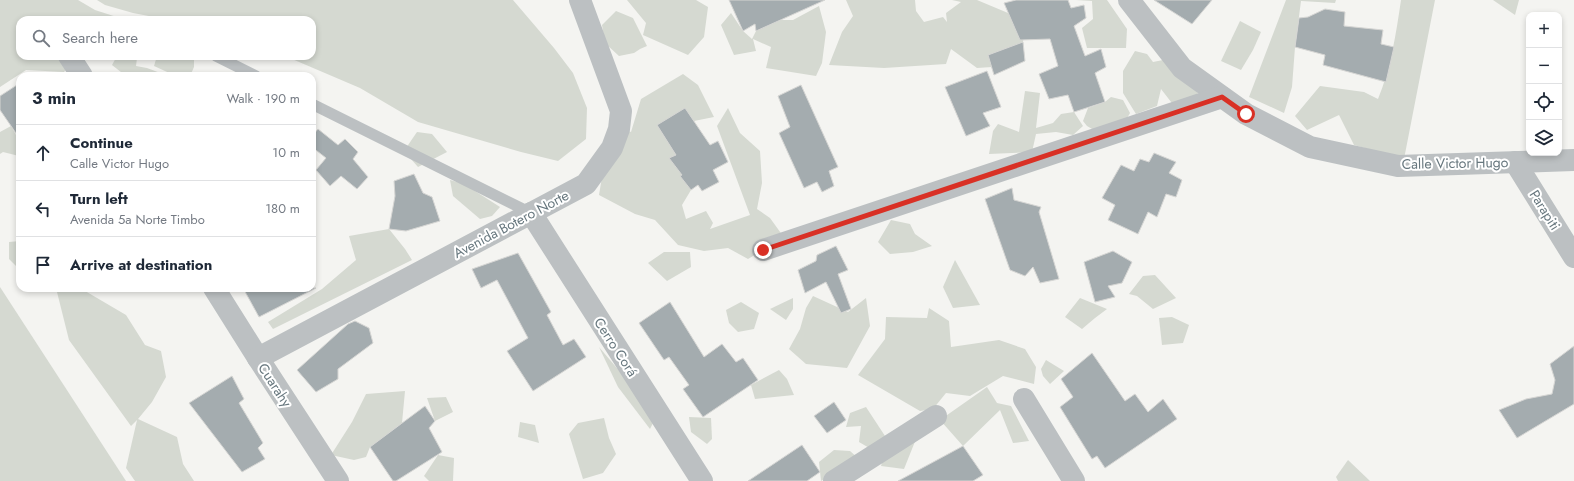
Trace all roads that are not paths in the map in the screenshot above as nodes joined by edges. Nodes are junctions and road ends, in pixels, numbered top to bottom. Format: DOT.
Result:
graph roads {
  1 [pos="580,0"];
  2 [pos="1129,0"];
  3 [pos="72,60"];
  4 [pos="224,60"];
  5 [pos="80,72"];
  6 [pos="248,72"];
  7 [pos="1222,97"];
  8 [pos="316,106"];
  9 [pos="1574,160"];
  10 [pos="1515,162"];
  11 [pos="531,213"];
  12 [pos="763,250"];
  13 [pos="1574,257"];
  14 [pos="217,292"];
  15 [pos="258,358"];
  16 [pos="1024,399"];
  17 [pos="936,416"];
  18 [pos="338,481"];
  19 [pos="702,481"];
  20 [pos="834,481"];
  21 [pos="1074,481"];
  1 -- 11 [label="street, Avenida Botero Norte"];
  2 -- 7 [label="street, Calle Victor Hugo"];
  3 -- 5 [label="street"];
  4 -- 6 [label="lane"];
  7 -- 10 [label="street, Calle Victor Hugo"];
  7 -- 12 [label="street"];
  8 -- 11 [label="lane"];
  9 -- 10 [label="street, Calle Victor Hugo"];
  10 -- 13 [label="street, Parapiti"];
  11 -- 15 [label="street, Avenida Botero Norte"];
  11 -- 19 [label="street, Cerro Corá"];
  14 -- 15 [label="street, Cuarahy"];
  15 -- 18 [label="street, Cuarahy"];
  16 -- 21 [label="street"];
  17 -- 20 [label="street"];
}
